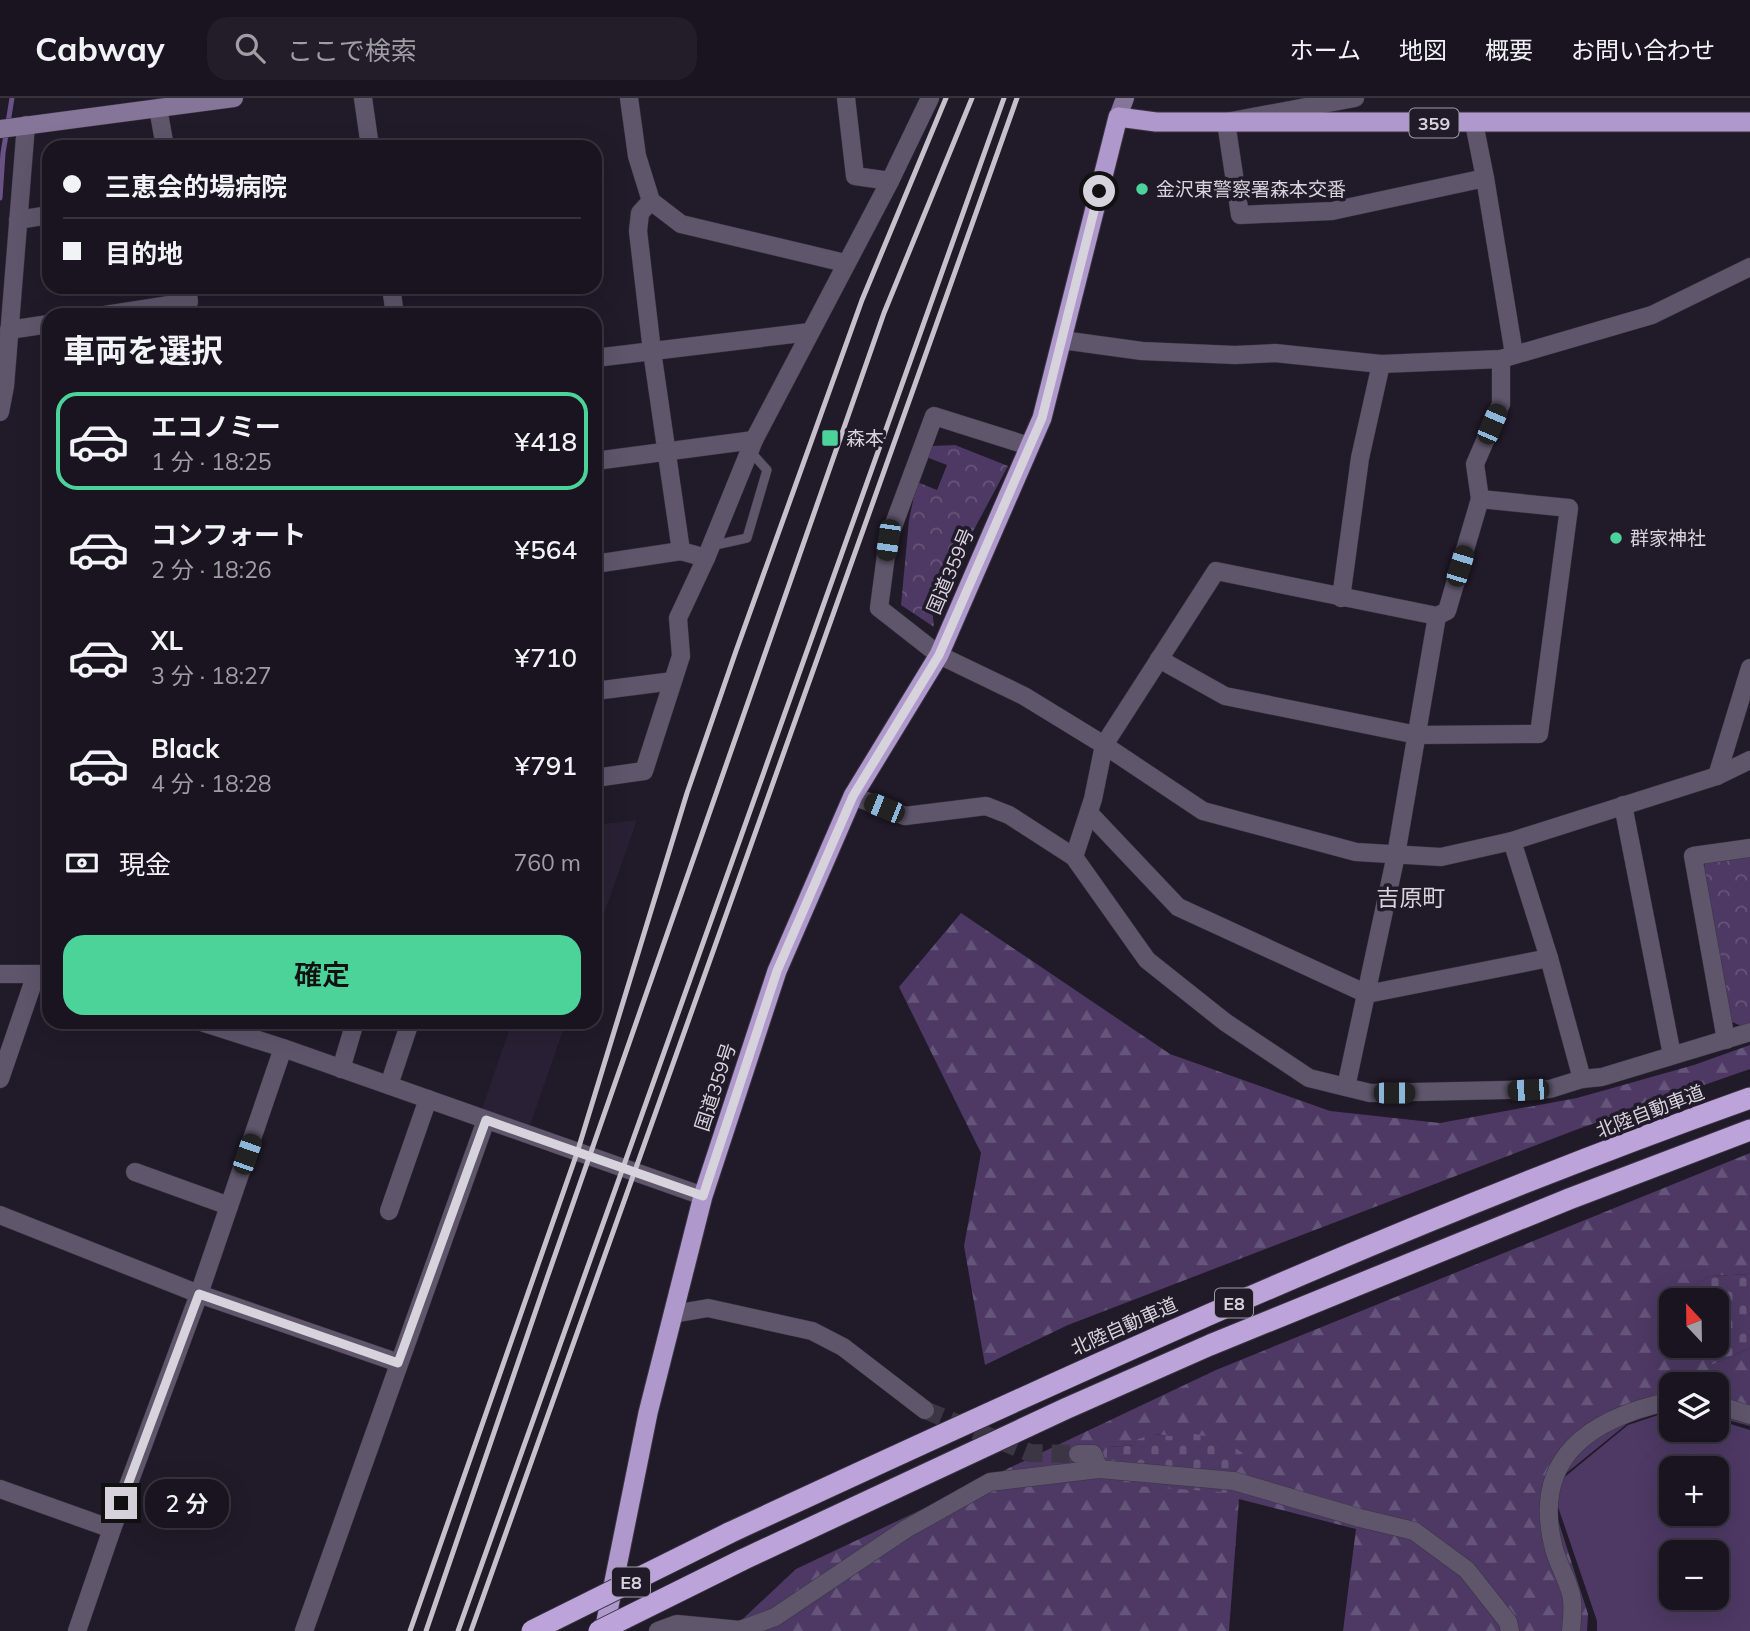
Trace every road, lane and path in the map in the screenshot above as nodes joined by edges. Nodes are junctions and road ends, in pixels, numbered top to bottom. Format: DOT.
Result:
graph roads {
  1 [pos="234,98"];
  2 [pos="363,98"];
  3 [pos="629,98"];
  4 [pos="846,98"];
  5 [pos="930,98"];
  6 [pos="1125,98"];
  7 [pos="1355,98"];
  8 [pos="158,108"];
  9 [pos="1118,117"];
  10 [pos="1226,122"];
  11 [pos="1750,122"];
  12 [pos="1474,123"];
  13 [pos="14,127"];
  14 [pos="164,140"];
  15 [pos="369,140"];
  16 [pos="1485,178"];
  17 [pos="890,181"];
  18 [pos="650,201"];
  19 [pos="42,216"];
  20 [pos="18,220"];
  21 [pos="845,263"];
  22 [pos="1750,267"];
  23 [pos="188,294"];
  24 [pos="151,308"];
  25 [pos="42,325"];
  26 [pos="9,330"];
  27 [pos="810,332"];
  28 [pos="1062,340"];
  29 [pos="652,351"];
  30 [pos="1508,356"];
  31 [pos="602,357"];
  32 [pos="1381,364"];
  33 [pos="0,412"];
  34 [pos="752,445"];
  35 [pos="1029,446"];
  36 [pos="666,451"];
  37 [pos="602,460"];
  38 [pos="1479,499"];
  39 [pos="681,551"];
  40 [pos="709,552"];
  41 [pos="602,563"];
  42 [pos="1341,598"];
  43 [pos="1437,616"];
  44 [pos="939,655"];
  45 [pos="1159,659"];
  46 [pos="1750,668"];
  47 [pos="673,681"];
  48 [pos="602,690"];
  49 [pos="1417,735"];
  50 [pos="1104,745"];
  51 [pos="1750,760"];
  52 [pos="1717,776"];
  53 [pos="602,777"];
  54 [pos="853,796"];
  55 [pos="1623,806"];
  56 [pos="1088,813"];
  57 [pos="1512,841"];
  58 [pos="1750,848"];
  59 [pos="1396,855"];
  60 [pos="1074,857"];
  61 [pos="1549,958"];
  62 [pos="0,974"];
  63 [pos="42,974"];
  64 [pos="42,976"];
  65 [pos="1367,994"];
  66 [pos="223,1029"];
  67 [pos="353,1029"];
  68 [pos="408,1029"];
  69 [pos="1750,1032"];
  70 [pos="1727,1040"];
  71 [pos="283,1048"];
  72 [pos="1672,1055"];
  73 [pos="341,1069"];
  74 [pos="0,1079"];
  75 [pos="1582,1079"];
  76 [pos="388,1086"];
  77 [pos="1346,1087"];
  78 [pos="1750,1098"];
  79 [pos="428,1099"];
  80 [pos="486,1120"];
  81 [pos="1750,1130"];
  82 [pos="135,1172"];
  83 [pos="703,1196"];
  84 [pos="229,1206"];
  85 [pos="389,1211"];
  86 [pos="0,1215"];
  87 [pos="199,1294"];
  88 [pos="673,1314"];
  89 [pos="398,1363"];
  90 [pos="1659,1404"];
  91 [pos="1729,1409"];
  92 [pos="925,1410"];
  93 [pos="1750,1415"];
  94 [pos="1078,1454"];
  95 [pos="1099,1469"];
  96 [pos="0,1489"];
  97 [pos="112,1529"];
  98 [pos="77,1631"];
  99 [pos="304,1631"];
  100 [pos="533,1631"];
  101 [pos="602,1631"];
  102 [pos="657,1631"];
  103 [pos="1510,1631"];
  104 [pos="1571,1631"];
  1 -- 8 [label="main road"];
  2 -- 15 [label="street"];
  3 -- 18 [label="street"];
  4 -- 17 [label="street"];
  5 -- 17 [label="street"];
  6 -- 9 [label="main road"];
  7 -- 10 [label="street"];
  8 -- 13 [label="main road"];
  8 -- 14 [label="street"];
  9 -- 10 [label="highway, 359"];
  9 -- 28 [label="highway, 国道359号"];
  10 -- 12 [label="highway, 359"];
  10 -- 16 [label="street"];
  11 -- 12 [label="highway, 359"];
  12 -- 16 [label="street"];
  13 -- 20 [label="street"];
  16 -- 30 [label="street"];
  17 -- 21 [label="street"];
  18 -- 21 [label="street"];
  18 -- 29 [label="street"];
  19 -- 20 [label="street"];
  20 -- 26 [label="street"];
  21 -- 27 [label="street"];
  22 -- 30 [label="street"];
  23 -- 24 [label="street"];
  25 -- 26 [label="street"];
  26 -- 33 [label="street"];
  27 -- 29 [label="street"];
  27 -- 34 [label="street"];
  28 -- 32 [label="street"];
  28 -- 35 [label="highway, 国道359号"];
  29 -- 31 [label="street"];
  29 -- 36 [label="street"];
  30 -- 32 [label="street"];
  30 -- 38 [label="street"];
  32 -- 42 [label="street"];
  34 -- 36 [label="street"];
  34 -- 40 [label="street"];
  34 -- 40 [label="lane"];
  35 -- 44 [label="highway, 国道359号"];
  35 -- 44 [label="street"];
  36 -- 37 [label="street"];
  36 -- 39 [label="street"];
  38 -- 43 [label="street"];
  38 -- 49 [label="street"];
  39 -- 40 [label="street"];
  39 -- 41 [label="street"];
  40 -- 47 [label="street"];
  42 -- 43 [label="street"];
  42 -- 45 [label="street"];
  43 -- 49 [label="street"];
  44 -- 50 [label="street"];
  44 -- 54 [label="highway, 国道359号"];
  45 -- 49 [label="street"];
  45 -- 50 [label="street"];
  46 -- 52 [label="street"];
  47 -- 48 [label="street"];
  47 -- 53 [label="street"];
  49 -- 59 [label="street"];
  50 -- 56 [label="street"];
  50 -- 59 [label="street"];
  51 -- 52 [label="street"];
  52 -- 55 [label="street"];
  54 -- 60 [label="street"];
  54 -- 83 [label="highway, 国道359号"];
  55 -- 57 [label="street"];
  55 -- 72 [label="street"];
  56 -- 60 [label="street"];
  56 -- 65 [label="street"];
  57 -- 59 [label="street"];
  57 -- 61 [label="street"];
  58 -- 70 [label="street"];
  59 -- 65 [label="street"];
  60 -- 77 [label="street"];
  61 -- 65 [label="street"];
  61 -- 75 [label="street"];
  62 -- 63 [label="street"];
  64 -- 74 [label="street"];
  65 -- 77 [label="street"];
  66 -- 71 [label="street"];
  67 -- 73 [label="street"];
  68 -- 76 [label="street"];
  69 -- 70 [label="street"];
  70 -- 72 [label="street"];
  71 -- 73 [label="street"];
  71 -- 84 [label="street"];
  72 -- 75 [label="street"];
  73 -- 76 [label="street"];
  75 -- 77 [label="street"];
  76 -- 79 [label="street"];
  78 -- 100 [label="highway, 北陸自動車道 / E8, bridge"];
  79 -- 80 [label="street"];
  79 -- 85 [label="street"];
  80 -- 83 [label="street"];
  80 -- 89 [label="street"];
  81 -- 101 [label="highway, E8, bridge"];
  82 -- 84 [label="street"];
  83 -- 88 [label="highway, 国道359号"];
  84 -- 87 [label="street"];
  86 -- 87 [label="street"];
  87 -- 89 [label="street"];
  87 -- 97 [label="street"];
  88 -- 92 [label="street"];
  88 -- 101 [label="highway, 国道359号"];
  89 -- 99 [label="street"];
  90 -- 104 [label="street"];
  91 -- 93 [label="street"];
  94 -- 95 [label="street"];
  95 -- 102 [label="street"];
  95 -- 103 [label="street"];
  96 -- 97 [label="street"];
  97 -- 98 [label="street"];
}
